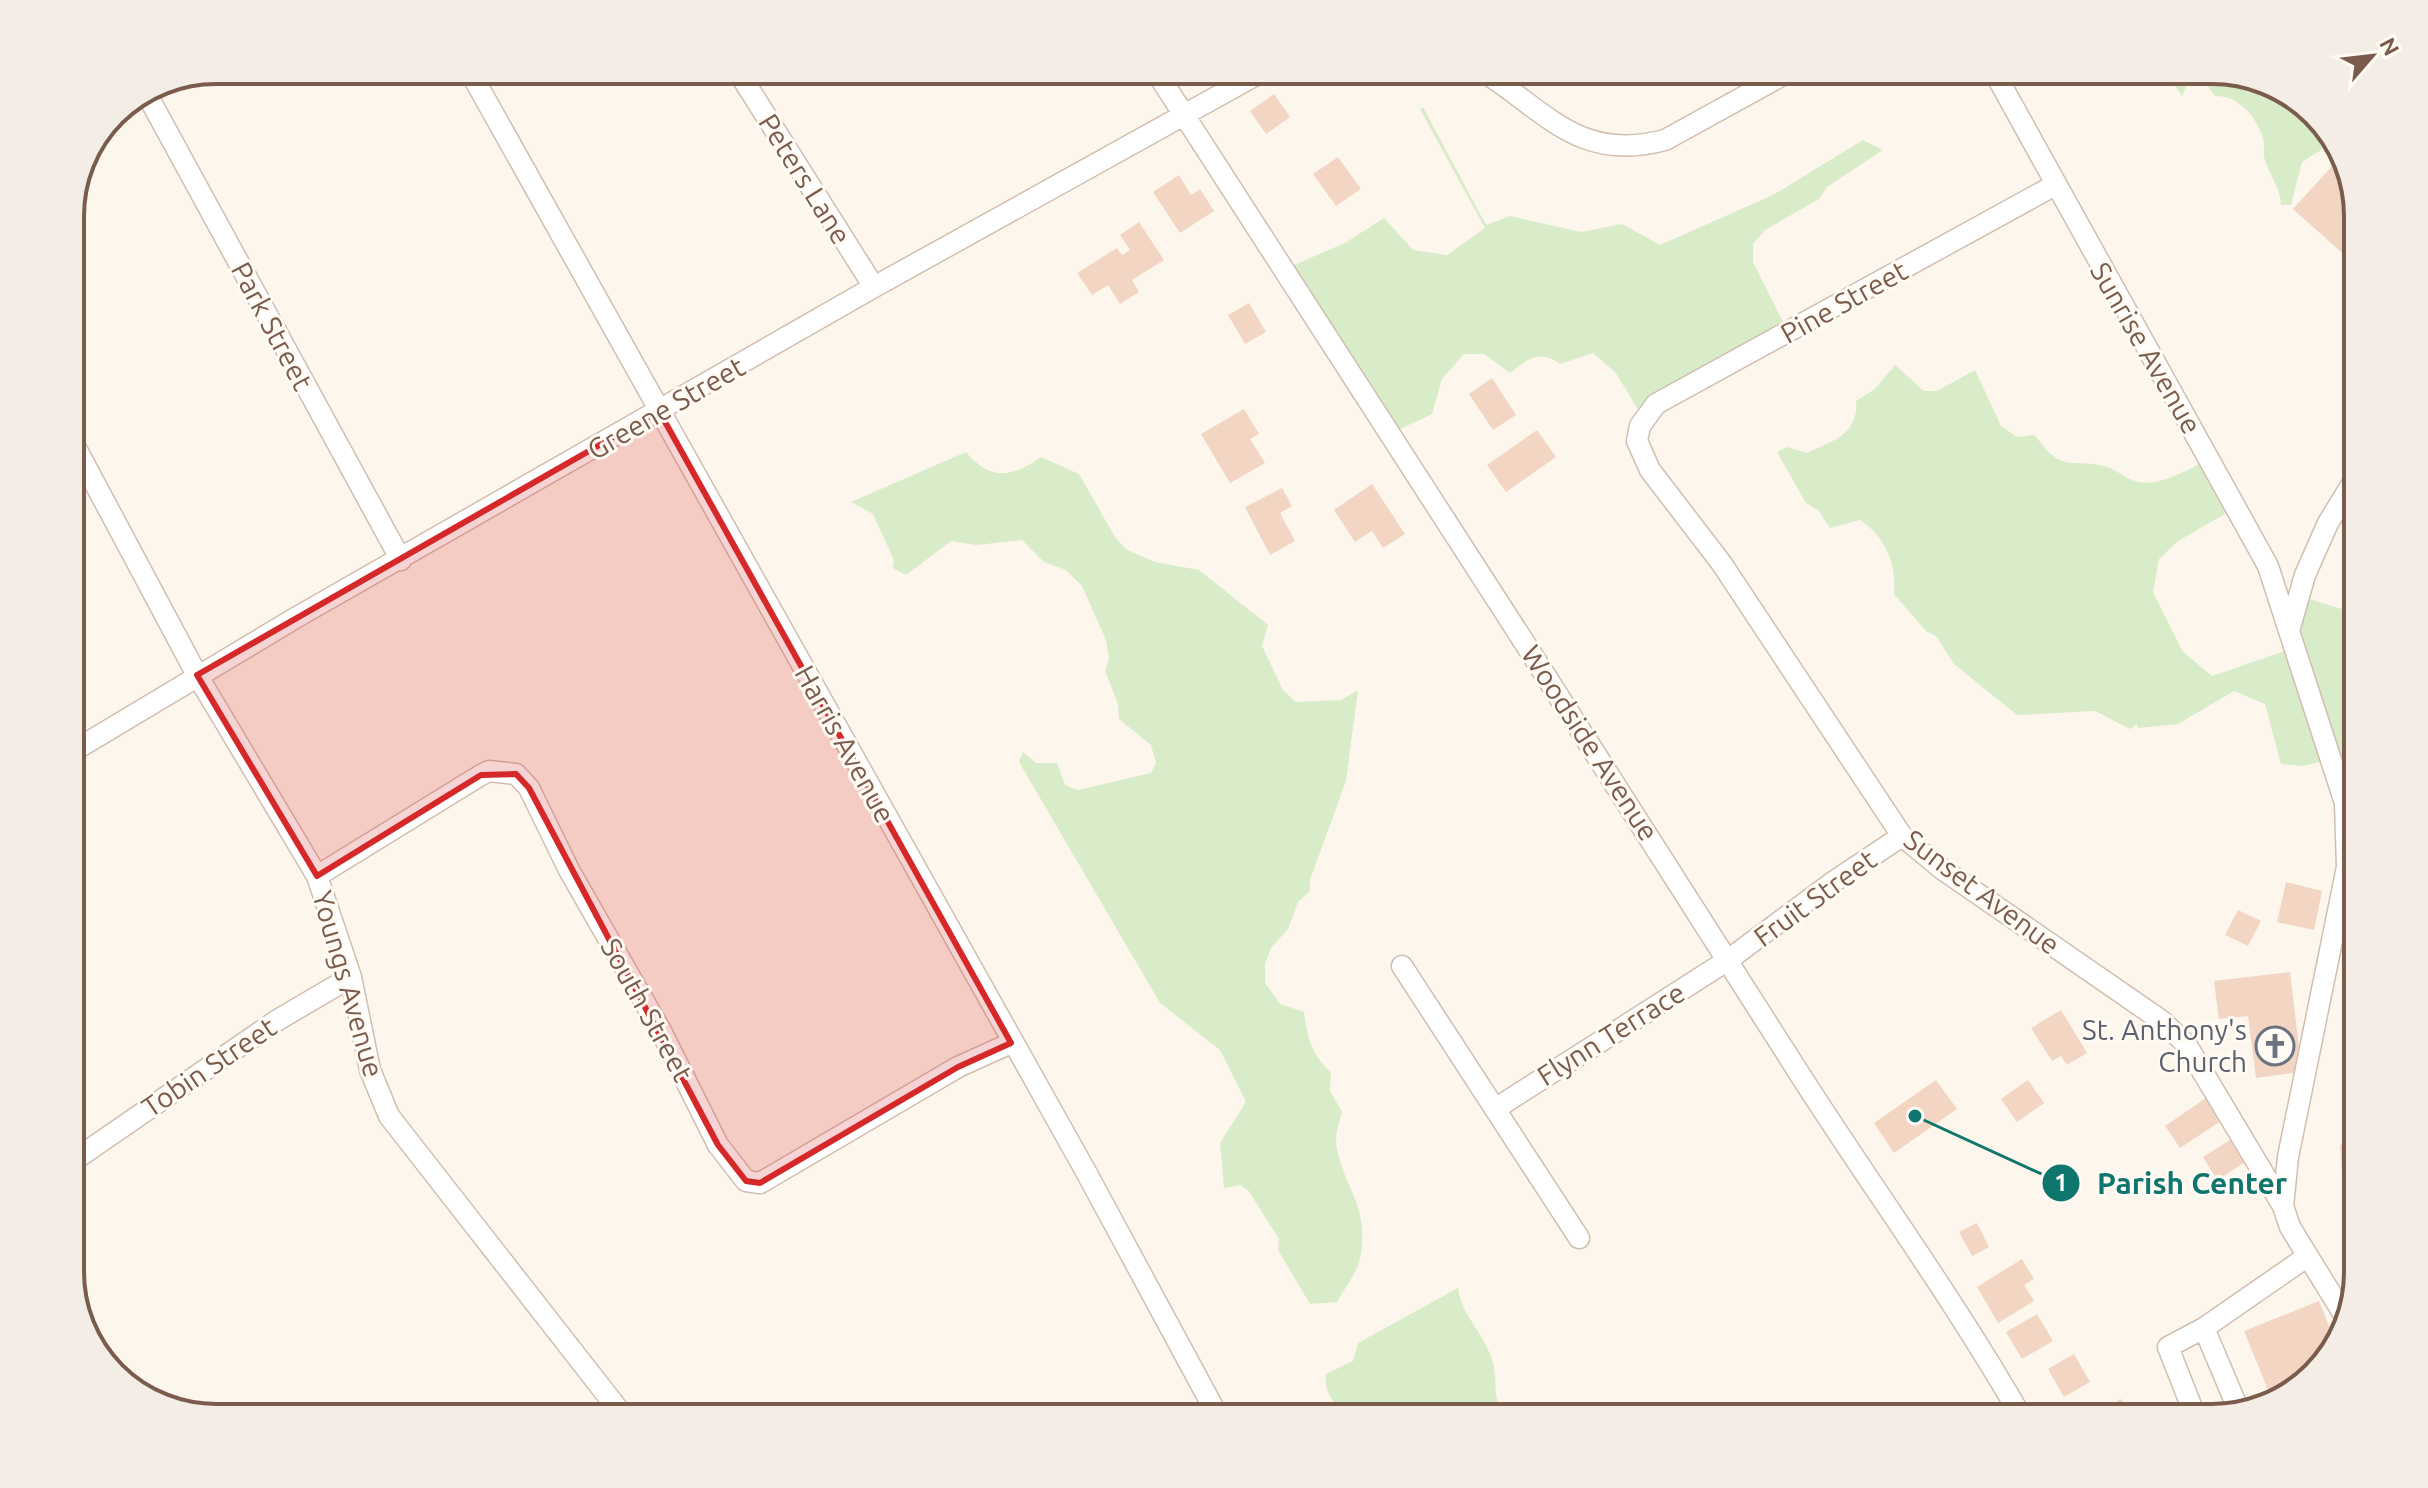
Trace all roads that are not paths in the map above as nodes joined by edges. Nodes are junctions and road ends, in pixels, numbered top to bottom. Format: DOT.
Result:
graph roads {
  1 [pos="477,84"];
  2 [pos="746,84"];
  3 [pos="1164,84"];
  4 [pos="1241,84"];
  5 [pos="1502,84"];
  6 [pos="1767,84"];
  7 [pos="2001,84"];
  8 [pos="151,102"];
  9 [pos="1185,116"];
  10 [pos="2055,185"];
  11 [pos="874,287"];
  12 [pos="659,411"];
  13 [pos="1640,426"];
  14 [pos="84,463"];
  15 [pos="2344,497"];
  16 [pos="401,560"];
  17 [pos="2289,631"];
  18 [pos="197,675"];
  19 [pos="84,744"];
  20 [pos="2344,800"];
  21 [pos="1902,836"];
  22 [pos="317,876"];
  23 [pos="2344,882"];
  24 [pos="1728,960"];
  25 [pos="1402,966"];
  26 [pos="351,977"];
  27 [pos="1011,1043"];
  28 [pos="1495,1109"];
  29 [pos="84,1153"];
  30 [pos="2283,1206"];
  31 [pos="1579,1238"];
  32 [pos="2308,1256"];
  33 [pos="2340,1307"];
  34 [pos="2204,1328"];
  35 [pos="2235,1402"];
  36 [pos="614,1404"];
  37 [pos="1211,1404"];
  38 [pos="2014,1404"];
  39 [pos="2190,1404"];
  1 -- 12 [label="street, Harris Avenue"];
  2 -- 11 [label="street, Peters Lane"];
  3 -- 9 [label="street, Woodside Avenue"];
  4 -- 9 [label="street, Greene Street"];
  5 -- 6 [label="street"];
  7 -- 10 [label="street, Sunrise Avenue"];
  8 -- 16 [label="street, Park Street"];
  9 -- 11 [label="street, Greene Street"];
  9 -- 24 [label="street, Woodside Avenue"];
  10 -- 13 [label="street, Pine Street"];
  10 -- 17 [label="street, Sunrise Avenue"];
  11 -- 12 [label="street, Greene Street"];
  12 -- 16 [label="street, Greene Street"];
  12 -- 27 [label="street, Harris Avenue"];
  13 -- 21 [label="street, Sunset Avenue"];
  14 -- 18 [label="street, Youngs Avenue"];
  15 -- 17 [label="street"];
  16 -- 18 [label="street, Greene Street"];
  17 -- 20 [label="street, Sunrise Avenue"];
  18 -- 19 [label="street, Greene Street"];
  18 -- 22 [label="street, Youngs Avenue"];
  21 -- 24 [label="street, Fruit Street"];
  21 -- 30 [label="street, Sunset Avenue"];
  22 -- 26 [label="street, Youngs Avenue"];
  22 -- 27 [label="street, South Street"];
  23 -- 30 [label="street, Sunrise Avenue"];
  24 -- 28 [label="street, Flynn Terrace"];
  24 -- 38 [label="street, Woodside Avenue"];
  25 -- 28 [label="street"];
  26 -- 29 [label="street, Tobin Street"];
  26 -- 36 [label="street, Youngs Avenue"];
  27 -- 37 [label="street, Harris Avenue"];
  28 -- 31 [label="street"];
  30 -- 32 [label="street, Sunset Avenue"];
  32 -- 33 [label="street, Sunset Avenue"];
  32 -- 34 [label="street"];
  34 -- 35 [label="street"];
  34 -- 39 [label="street"];
}
